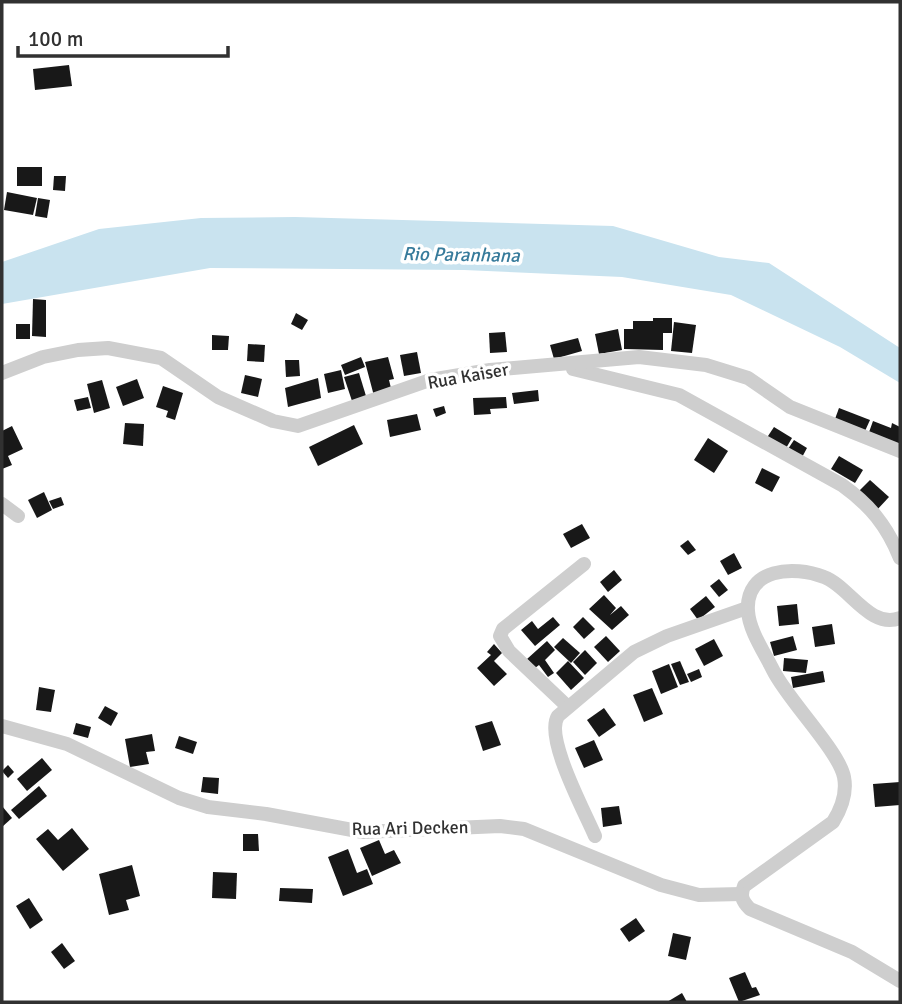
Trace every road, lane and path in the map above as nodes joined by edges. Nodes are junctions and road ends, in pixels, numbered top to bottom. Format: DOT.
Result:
graph roads {
  1 [pos="561,366"];
  2 [pos="2,373"];
  3 [pos="900,451"];
  4 [pos="2,504"];
  5 [pos="18,516"];
  6 [pos="900,558"];
  7 [pos="584,565"];
  8 [pos="747,608"];
  9 [pos="900,618"];
  10 [pos="568,707"];
  11 [pos="2,726"];
  12 [pos="595,836"];
  13 [pos="741,894"];
  14 [pos="900,981"];
  1 -- 2 [label="street, Rua Kaiser"];
  1 -- 3 [label="street, Rua Kaiser"];
  1 -- 6 [label="street"];
  4 -- 5 [label="street"];
  7 -- 10 [label="street"];
  8 -- 9 [label="street"];
  8 -- 10 [label="street"];
  8 -- 13 [label="street"];
  10 -- 12 [label="street"];
  11 -- 13 [label="street, Rua Ari Decken"];
  13 -- 14 [label="street"];
}
